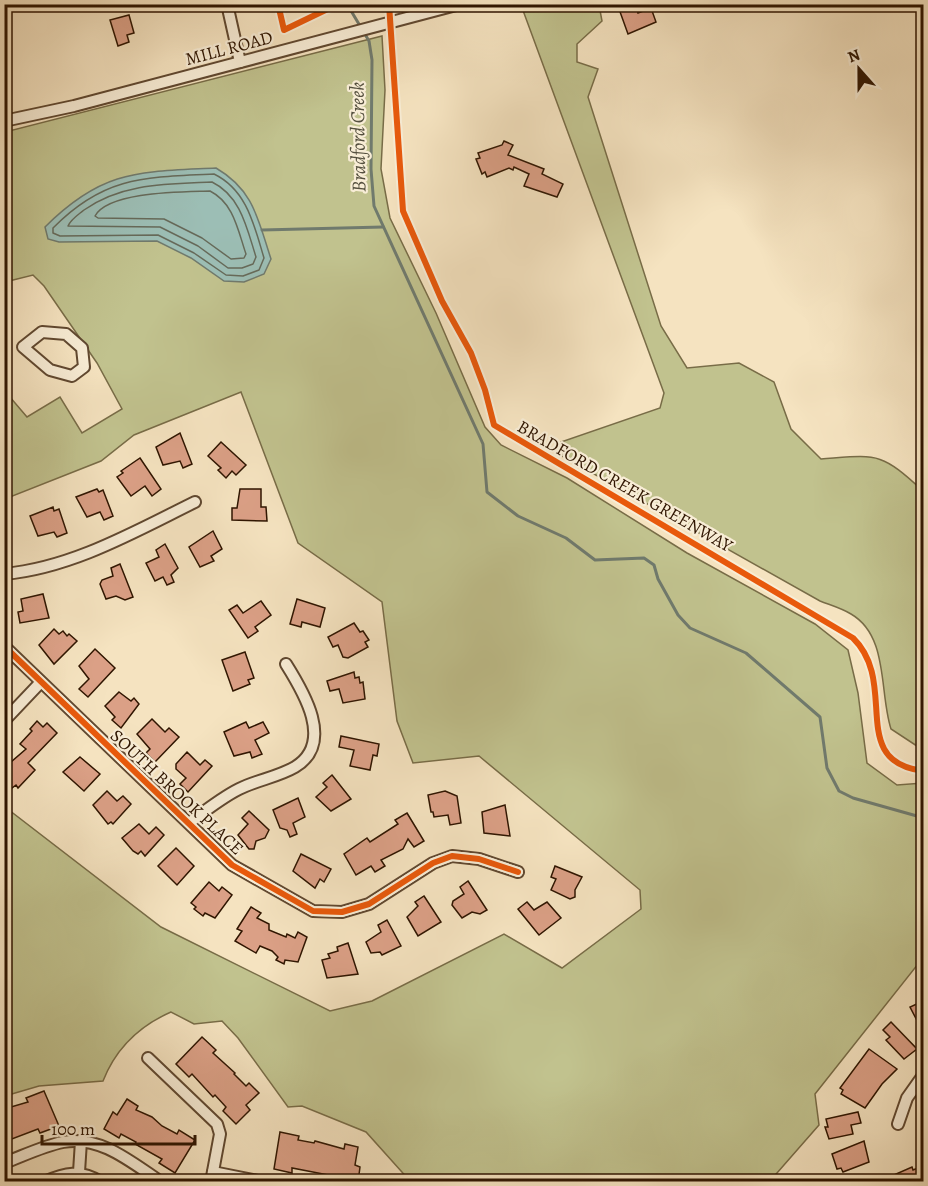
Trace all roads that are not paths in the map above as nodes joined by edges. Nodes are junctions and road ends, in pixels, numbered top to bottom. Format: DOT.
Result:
graph roads {
  1 [pos="227,4"];
  2 [pos="460,4"];
  3 [pos="240,62"];
  4 [pos="4,121"];
  5 [pos="50,370"];
  6 [pos="195,502"];
  7 [pos="4,574"];
  8 [pos="4,646"];
  9 [pos="286,664"];
  10 [pos="40,683"];
  11 [pos="4,721"];
  12 [pos="189,823"];
  13 [pos="518,872"];
  14 [pos="148,1058"];
  15 [pos="924,1074"];
  16 [pos="898,1124"];
  17 [pos="81,1141"];
  18 [pos="4,1163"];
  19 [pos="79,1172"];
  20 [pos="212,1177"];
  21 [pos="44,1182"];
  22 [pos="100,1182"];
  23 [pos="161,1182"];
  24 [pos="263,1182"];
  1 -- 3 [label="street"];
  2 -- 3 [label="street, MILL ROAD"];
  3 -- 4 [label="street, MILL ROAD"];
  5 -- 5 [label="street"];
  6 -- 7 [label="street"];
  8 -- 10 [label="street, SOUTH BROOK PLACE"];
  9 -- 12 [label="street"];
  10 -- 11 [label="street"];
  10 -- 12 [label="street, SOUTH BROOK PLACE"];
  12 -- 13 [label="street, SOUTH BROOK PLACE"];
  14 -- 20 [label="street"];
  15 -- 16 [label="street"];
  17 -- 18 [label="street"];
  17 -- 19 [label="street"];
  17 -- 23 [label="street"];
  19 -- 21 [label="street"];
  19 -- 22 [label="street"];
  20 -- 24 [label="street"];
}
